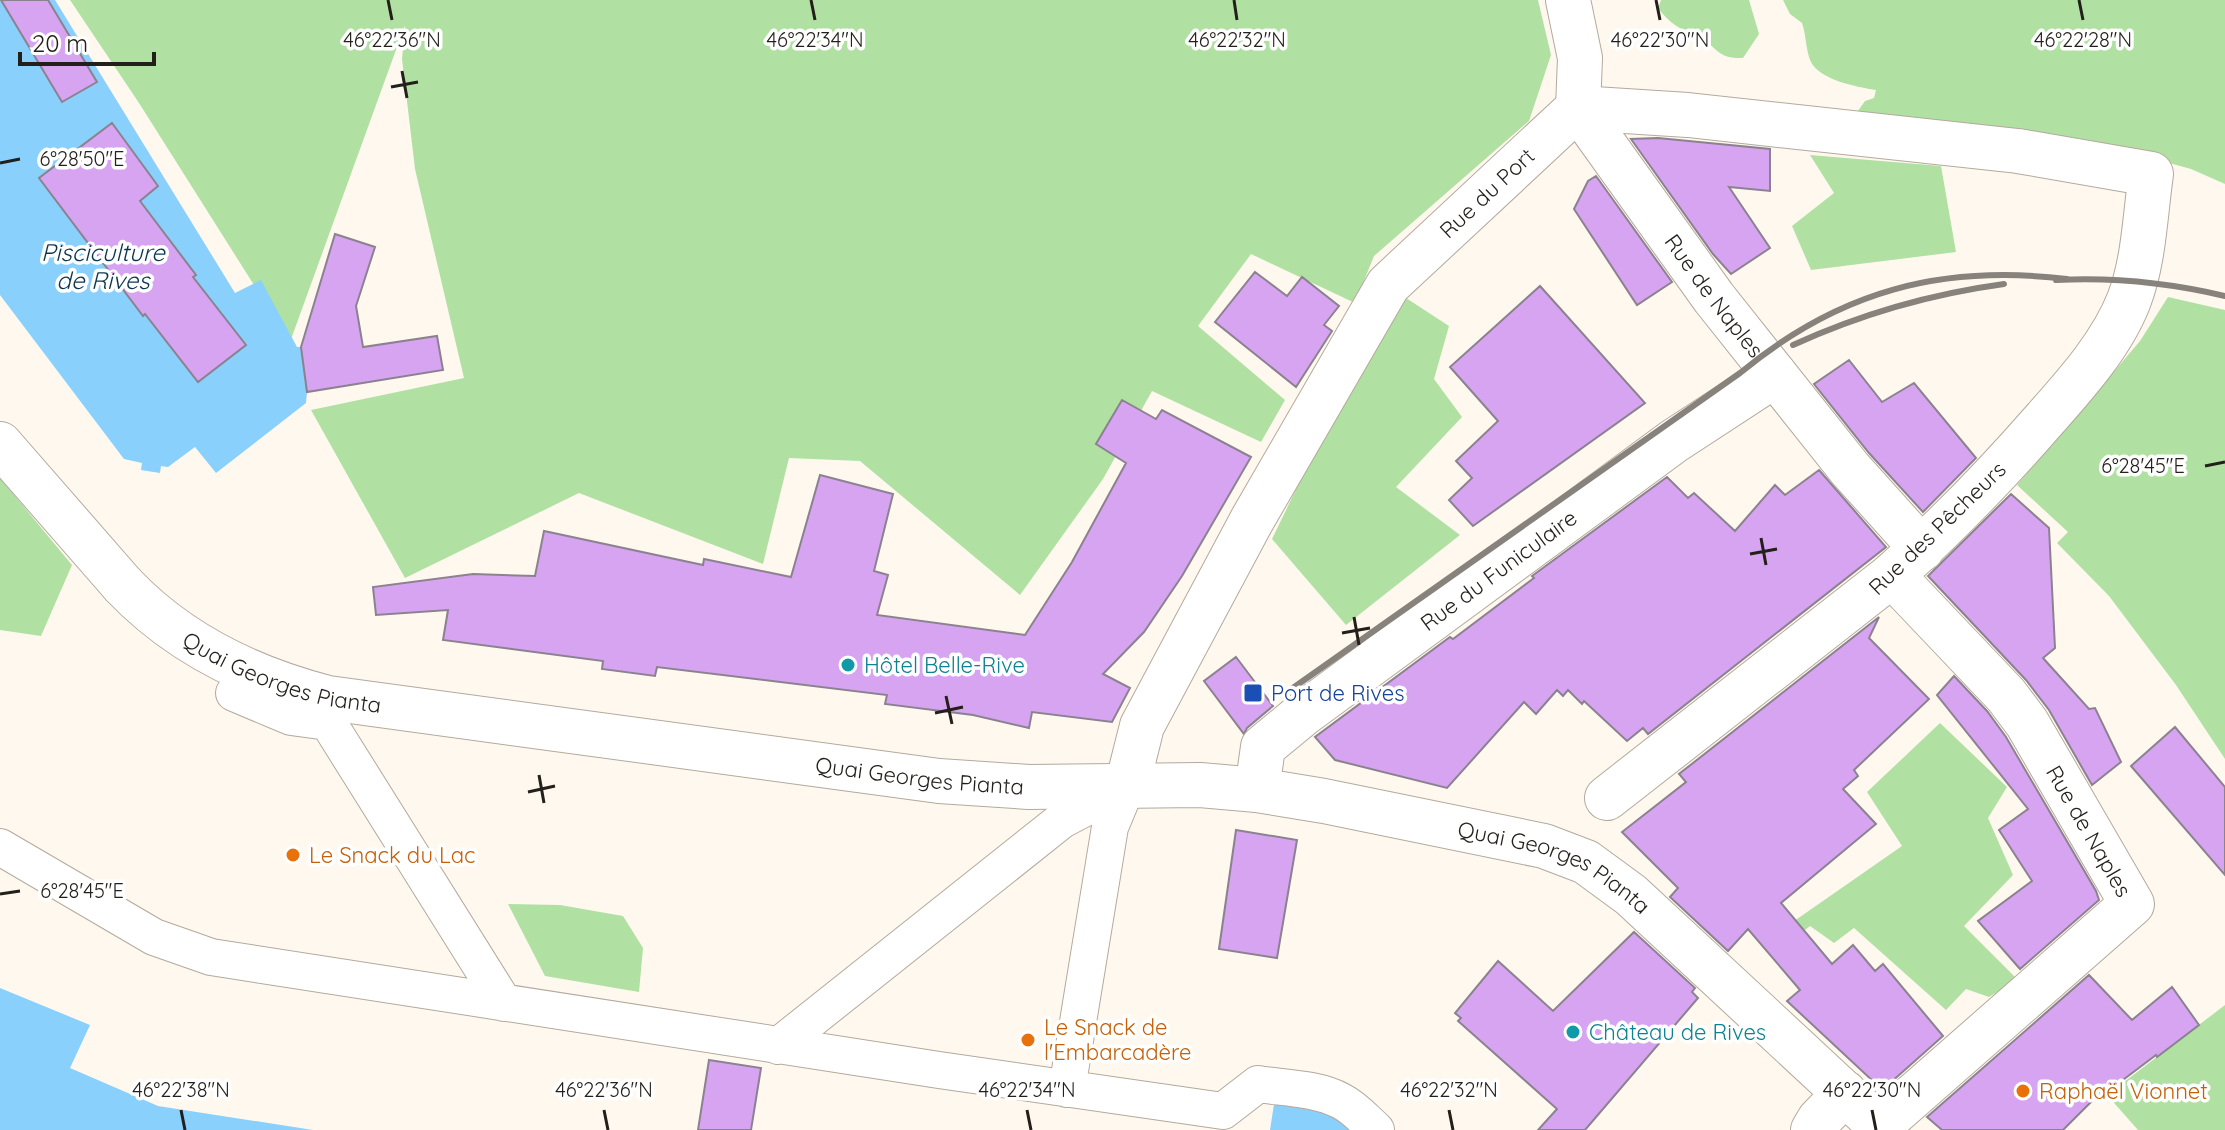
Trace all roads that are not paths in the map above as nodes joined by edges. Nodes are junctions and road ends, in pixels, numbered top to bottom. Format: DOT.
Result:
graph roads {
  1 [pos="1568,0"];
  2 [pos="1578,108"];
  3 [pos="1775,375"];
  4 [pos="0,444"];
  5 [pos="1907,562"];
  6 [pos="234,693"];
  7 [pos="1127,786"];
  8 [pos="1257,790"];
  9 [pos="1607,798"];
  10 [pos="0,847"];
  11 [pos="504,1003"];
  12 [pos="778,1046"];
  13 [pos="1067,1089"];
  14 [pos="1845,1093"];
  15 [pos="1881,1128"];
  16 [pos="1376,1130"];
  17 [pos="1813,1130"];
  1 -- 2 [label="street"];
  2 -- 3 [label="street, Rue de Naples"];
  2 -- 5 [label="street, Rue des Pêcheurs"];
  2 -- 7 [label="street, Rue du Port"];
  3 -- 5 [label="street, Rue de Naples"];
  3 -- 8 [label="street, Rue du Funiculaire"];
  4 -- 7 [label="street, Quai Georges Pianta"];
  5 -- 9 [label="street, Rue des Pêcheurs"];
  5 -- 15 [label="street, Rue de Naples"];
  6 -- 11 [label="street"];
  7 -- 8 [label="street, Quai Georges Pianta"];
  7 -- 12 [label="street"];
  7 -- 13 [label="street"];
  8 -- 14 [label="street, Quai Georges Pianta"];
  10 -- 11 [label="street"];
  11 -- 12 [label="street"];
  12 -- 13 [label="street"];
  13 -- 16 [label="street"];
  14 -- 15 [label="street, Quai Georges Pianta"];
  14 -- 17 [label="street"];
}
